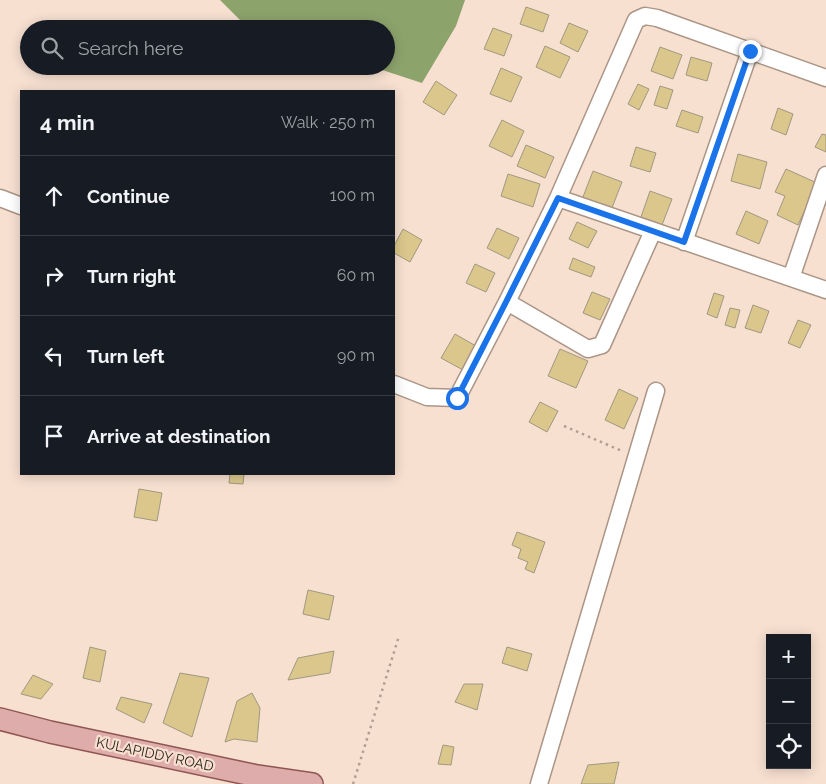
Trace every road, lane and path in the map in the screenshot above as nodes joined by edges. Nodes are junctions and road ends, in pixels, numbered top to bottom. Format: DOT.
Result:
graph roads {
  1 [pos="750,51"];
  2 [pos="826,78"];
  3 [pos="826,175"];
  4 [pos="0,198"];
  5 [pos="558,198"];
  6 [pos="20,206"];
  7 [pos="653,231"];
  8 [pos="684,242"];
  9 [pos="791,278"];
  10 [pos="826,290"];
  11 [pos="506,302"];
  12 [pos="395,384"];
  13 [pos="656,391"];
  14 [pos="564,426"];
  15 [pos="636,457"];
  16 [pos="400,636"];
  17 [pos="0,719"];
  18 [pos="312,784"];
  19 [pos="353,784"];
  20 [pos="539,784"];
  1 -- 2 [label="street"];
  1 -- 5 [label="street"];
  1 -- 8 [label="street"];
  3 -- 9 [label="street"];
  4 -- 6 [label="street"];
  5 -- 7 [label="street"];
  5 -- 11 [label="street"];
  7 -- 8 [label="street"];
  7 -- 11 [label="street"];
  8 -- 9 [label="street"];
  9 -- 10 [label="street"];
  11 -- 12 [label="street"];
  13 -- 15 [label="street"];
  14 -- 15 [label="path"];
  15 -- 20 [label="street"];
  16 -- 19 [label="path"];
  17 -- 18 [label="main road, KULAPIDDY ROAD"];
}
